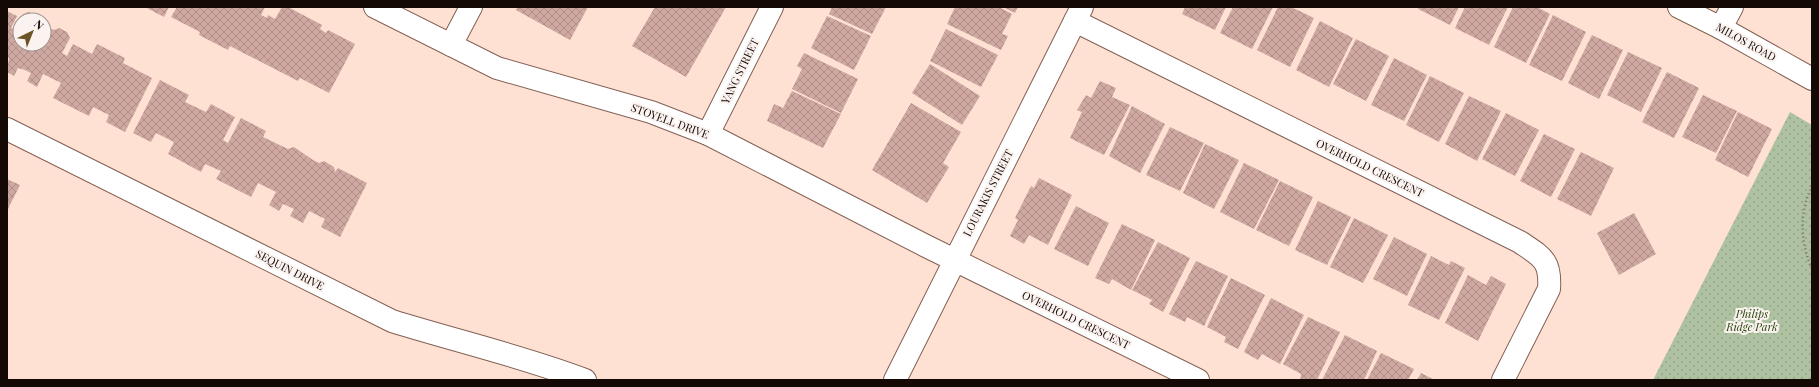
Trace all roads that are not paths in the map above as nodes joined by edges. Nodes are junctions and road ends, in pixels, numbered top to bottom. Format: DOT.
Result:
graph roads {
  1 [pos="375,7"];
  2 [pos="471,7"];
  3 [pos="772,7"];
  4 [pos="1679,7"];
  5 [pos="1732,7"];
  6 [pos="1079,14"];
  7 [pos="1721,28"];
  8 [pos="452,45"];
  9 [pos="1812,79"];
  10 [pos="7,129"];
  11 [pos="708,134"];
  12 [pos="955,259"];
  13 [pos="585,380"];
  14 [pos="895,380"];
  15 [pos="1198,380"];
  16 [pos="1503,380"];
  1 -- 8 [label="street, STOYELL DRIVE"];
  2 -- 8 [label="street"];
  3 -- 11 [label="street, YANG STREET"];
  4 -- 7 [label="street, MILOS ROAD"];
  5 -- 7 [label="street"];
  6 -- 12 [label="street, LOURAKIS STREET"];
  6 -- 16 [label="street, OVERHOLD CRESCENT"];
  7 -- 9 [label="street, MILOS ROAD"];
  8 -- 11 [label="street, STOYELL DRIVE"];
  10 -- 13 [label="street, SEQUIN DRIVE"];
  11 -- 12 [label="street, STOYELL DRIVE"];
  12 -- 14 [label="street, LOURAKIS STREET"];
  12 -- 15 [label="street, OVERHOLD CRESCENT"];
}
